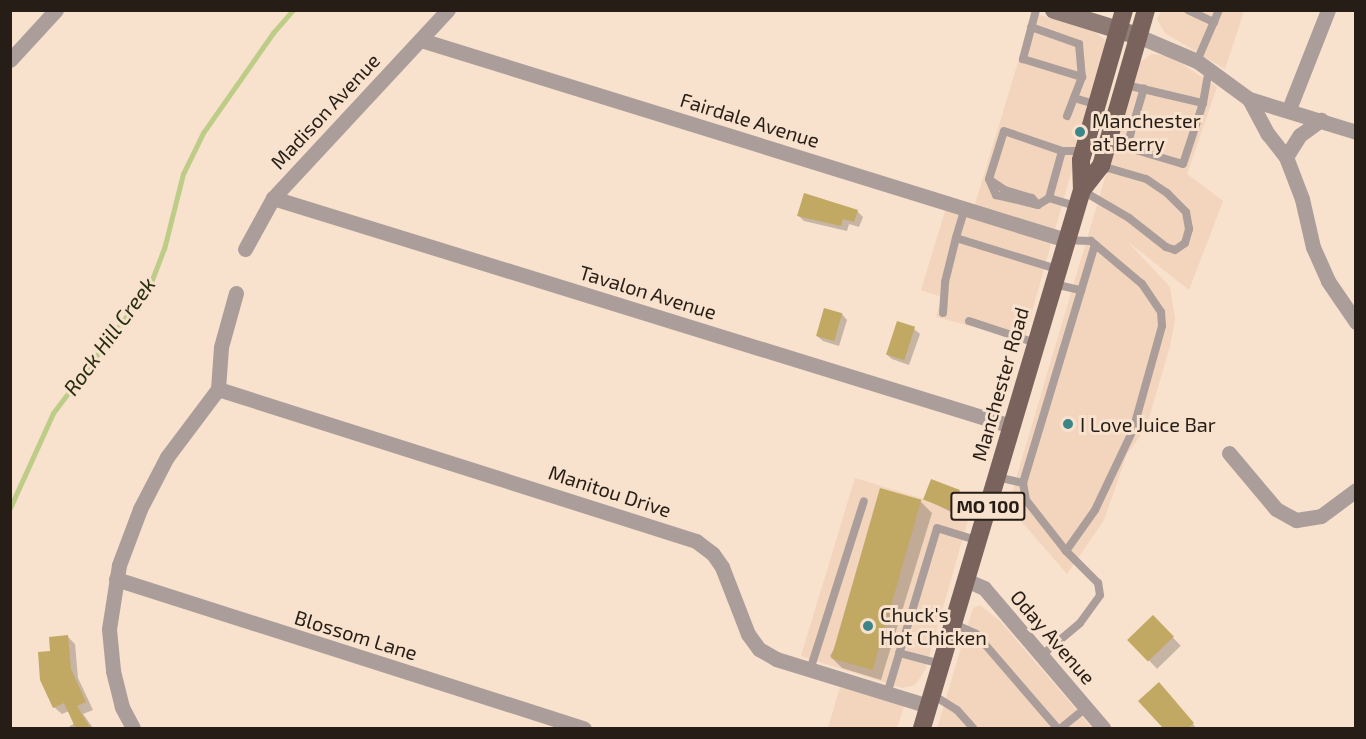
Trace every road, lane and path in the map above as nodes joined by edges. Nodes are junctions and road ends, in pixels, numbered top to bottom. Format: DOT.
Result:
graph roads {
  1 [pos="56,10"];
  2 [pos="448,10"];
  3 [pos="1036,10"];
  4 [pos="1124,10"];
  5 [pos="1146,10"];
  6 [pos="1188,10"];
  7 [pos="1219,10"];
  8 [pos="1328,10"];
  9 [pos="1057,11"];
  10 [pos="1214,22"];
  11 [pos="1031,27"];
  12 [pos="1118,31"];
  13 [pos="1138,36"];
  14 [pos="421,40"];
  15 [pos="10,60"];
  16 [pos="1059,61"];
  17 [pos="1203,65"];
  18 [pos="1059,71"];
  19 [pos="1082,77"];
  20 [pos="1135,86"];
  21 [pos="1074,98"];
  22 [pos="1249,99"];
  23 [pos="1203,103"];
  24 [pos="1097,105"];
  25 [pos="1289,109"];
  26 [pos="1067,116"];
  27 [pos="1321,120"];
  28 [pos="1356,132"];
  29 [pos="1118,144"];
  30 [pos="1062,151"];
  31 [pos="1083,151"];
  32 [pos="1286,157"];
  33 [pos="1101,166"];
  34 [pos="273,198"];
  35 [pos="1049,198"];
  36 [pos="1079,198"];
  37 [pos="965,208"];
  38 [pos="956,238"];
  39 [pos="1066,240"];
  40 [pos="1095,245"];
  41 [pos="245,249"];
  42 [pos="1055,276"];
  43 [pos="1081,290"];
  44 [pos="236,293"];
  45 [pos="943,313"];
  46 [pos="969,321"];
  47 [pos="1356,322"];
  48 [pos="1036,343"];
  49 [pos="218,389"];
  50 [pos="1011,426"];
  51 [pos="1229,453"];
  52 [pos="997,477"];
  53 [pos="1023,483"];
  54 [pos="1356,490"];
  55 [pos="864,501"];
  56 [pos="978,541"];
  57 [pos="1066,551"];
  58 [pos="116,579"];
  59 [pos="966,580"];
  60 [pos="953,624"];
  61 [pos="898,653"];
  62 [pos="1041,656"];
  63 [pos="941,664"];
  64 [pos="810,670"];
  65 [pos="887,694"];
  66 [pos="931,700"];
  67 [pos="1086,708"];
  68 [pos="133,729"];
  69 [pos="584,729"];
  70 [pos="922,729"];
  71 [pos="972,729"];
  72 [pos="1059,729"];
  73 [pos="1103,729"];
  1 -- 15 [label="street"];
  2 -- 14 [label="street, Madison Avenue"];
  3 -- 11 [label="lane"];
  4 -- 12 [label="main road, Manchester Road / MO 100"];
  5 -- 13 [label="main road, Manchester Road / MO 100"];
  6 -- 10 [label="lane"];
  7 -- 10 [label="lane"];
  8 -- 25 [label="street"];
  9 -- 12 [label="main road"];
  10 -- 17 [label="lane"];
  11 -- 18 [label="lane"];
  11 -- 19 [label="lane"];
  12 -- 13 [label="main road"];
  12 -- 24 [label="main road, Manchester Road / MO 100"];
  13 -- 17 [label="street"];
  13 -- 20 [label="main road, Manchester Road / MO 100"];
  14 -- 34 [label="street, Madison Avenue"];
  14 -- 37 [label="street, Fairdale Avenue"];
  16 -- 18 [label="lane"];
  17 -- 22 [label="street"];
  17 -- 23 [label="lane"];
  18 -- 19 [label="lane"];
  19 -- 21 [label="lane"];
  20 -- 23 [label="lane"];
  20 -- 29 [label="main road, Manchester Road / MO 100"];
  21 -- 24 [label="lane"];
  21 -- 26 [label="lane"];
  22 -- 25 [label="street"];
  22 -- 32 [label="street"];
  23 -- 29 [label="lane"];
  24 -- 31 [label="main road, Manchester Road / MO 100"];
  25 -- 27 [label="street"];
  27 -- 28 [label="street"];
  27 -- 32 [label="street"];
  29 -- 33 [label="main road, Manchester Road / MO 100"];
  30 -- 31 [label="lane"];
  30 -- 35 [label="lane"];
  30 -- 35 [label="lane"];
  31 -- 36 [label="main road, Manchester Road / MO 100"];
  32 -- 47 [label="street"];
  33 -- 36 [label="main road, Manchester Road / MO 100"];
  33 -- 36 [label="lane"];
  34 -- 41 [label="street, Madison Avenue"];
  34 -- 50 [label="street, Tavalon Avenue"];
  35 -- 36 [label="lane"];
  36 -- 39 [label="main road, Manchester Road / MO 100"];
  37 -- 38 [label="lane"];
  37 -- 39 [label="street, Fairdale Avenue"];
  38 -- 42 [label="lane"];
  38 -- 45 [label="lane"];
  39 -- 40 [label="lane"];
  39 -- 42 [label="main road, Manchester Road / MO 100"];
  40 -- 43 [label="lane"];
  40 -- 57 [label="lane"];
  42 -- 43 [label="lane"];
  42 -- 48 [label="main road, Manchester Road / MO 100"];
  43 -- 53 [label="lane"];
  44 -- 49 [label="street"];
  46 -- 48 [label="lane"];
  48 -- 50 [label="main road, Manchester Road / MO 100"];
  49 -- 58 [label="street"];
  49 -- 64 [label="street, Manitou Drive"];
  50 -- 52 [label="main road, Manchester Road / MO 100"];
  51 -- 54 [label="street"];
  52 -- 53 [label="lane"];
  52 -- 56 [label="main road, Manchester Road / MO 100"];
  53 -- 57 [label="lane"];
  55 -- 64 [label="lane"];
  56 -- 59 [label="main road, Manchester Road / MO 100"];
  56 -- 61 [label="lane"];
  57 -- 62 [label="lane"];
  58 -- 68 [label="street"];
  58 -- 69 [label="street, Blossom Lane"];
  59 -- 60 [label="main road, Manchester Road / MO 100"];
  59 -- 62 [label="street, Oday Avenue"];
  60 -- 63 [label="main road, Manchester Road / MO 100"];
  60 -- 72 [label="lane"];
  61 -- 63 [label="lane"];
  61 -- 65 [label="lane"];
  62 -- 67 [label="street, Oday Avenue"];
  63 -- 66 [label="main road, Manchester Road / MO 100"];
  64 -- 65 [label="street, Manitou Drive"];
  65 -- 66 [label="street, Manitou Drive"];
  66 -- 70 [label="main road, Manchester Road / MO 100"];
  66 -- 71 [label="lane"];
  67 -- 72 [label="lane"];
  67 -- 73 [label="street, Oday Avenue"];
}
